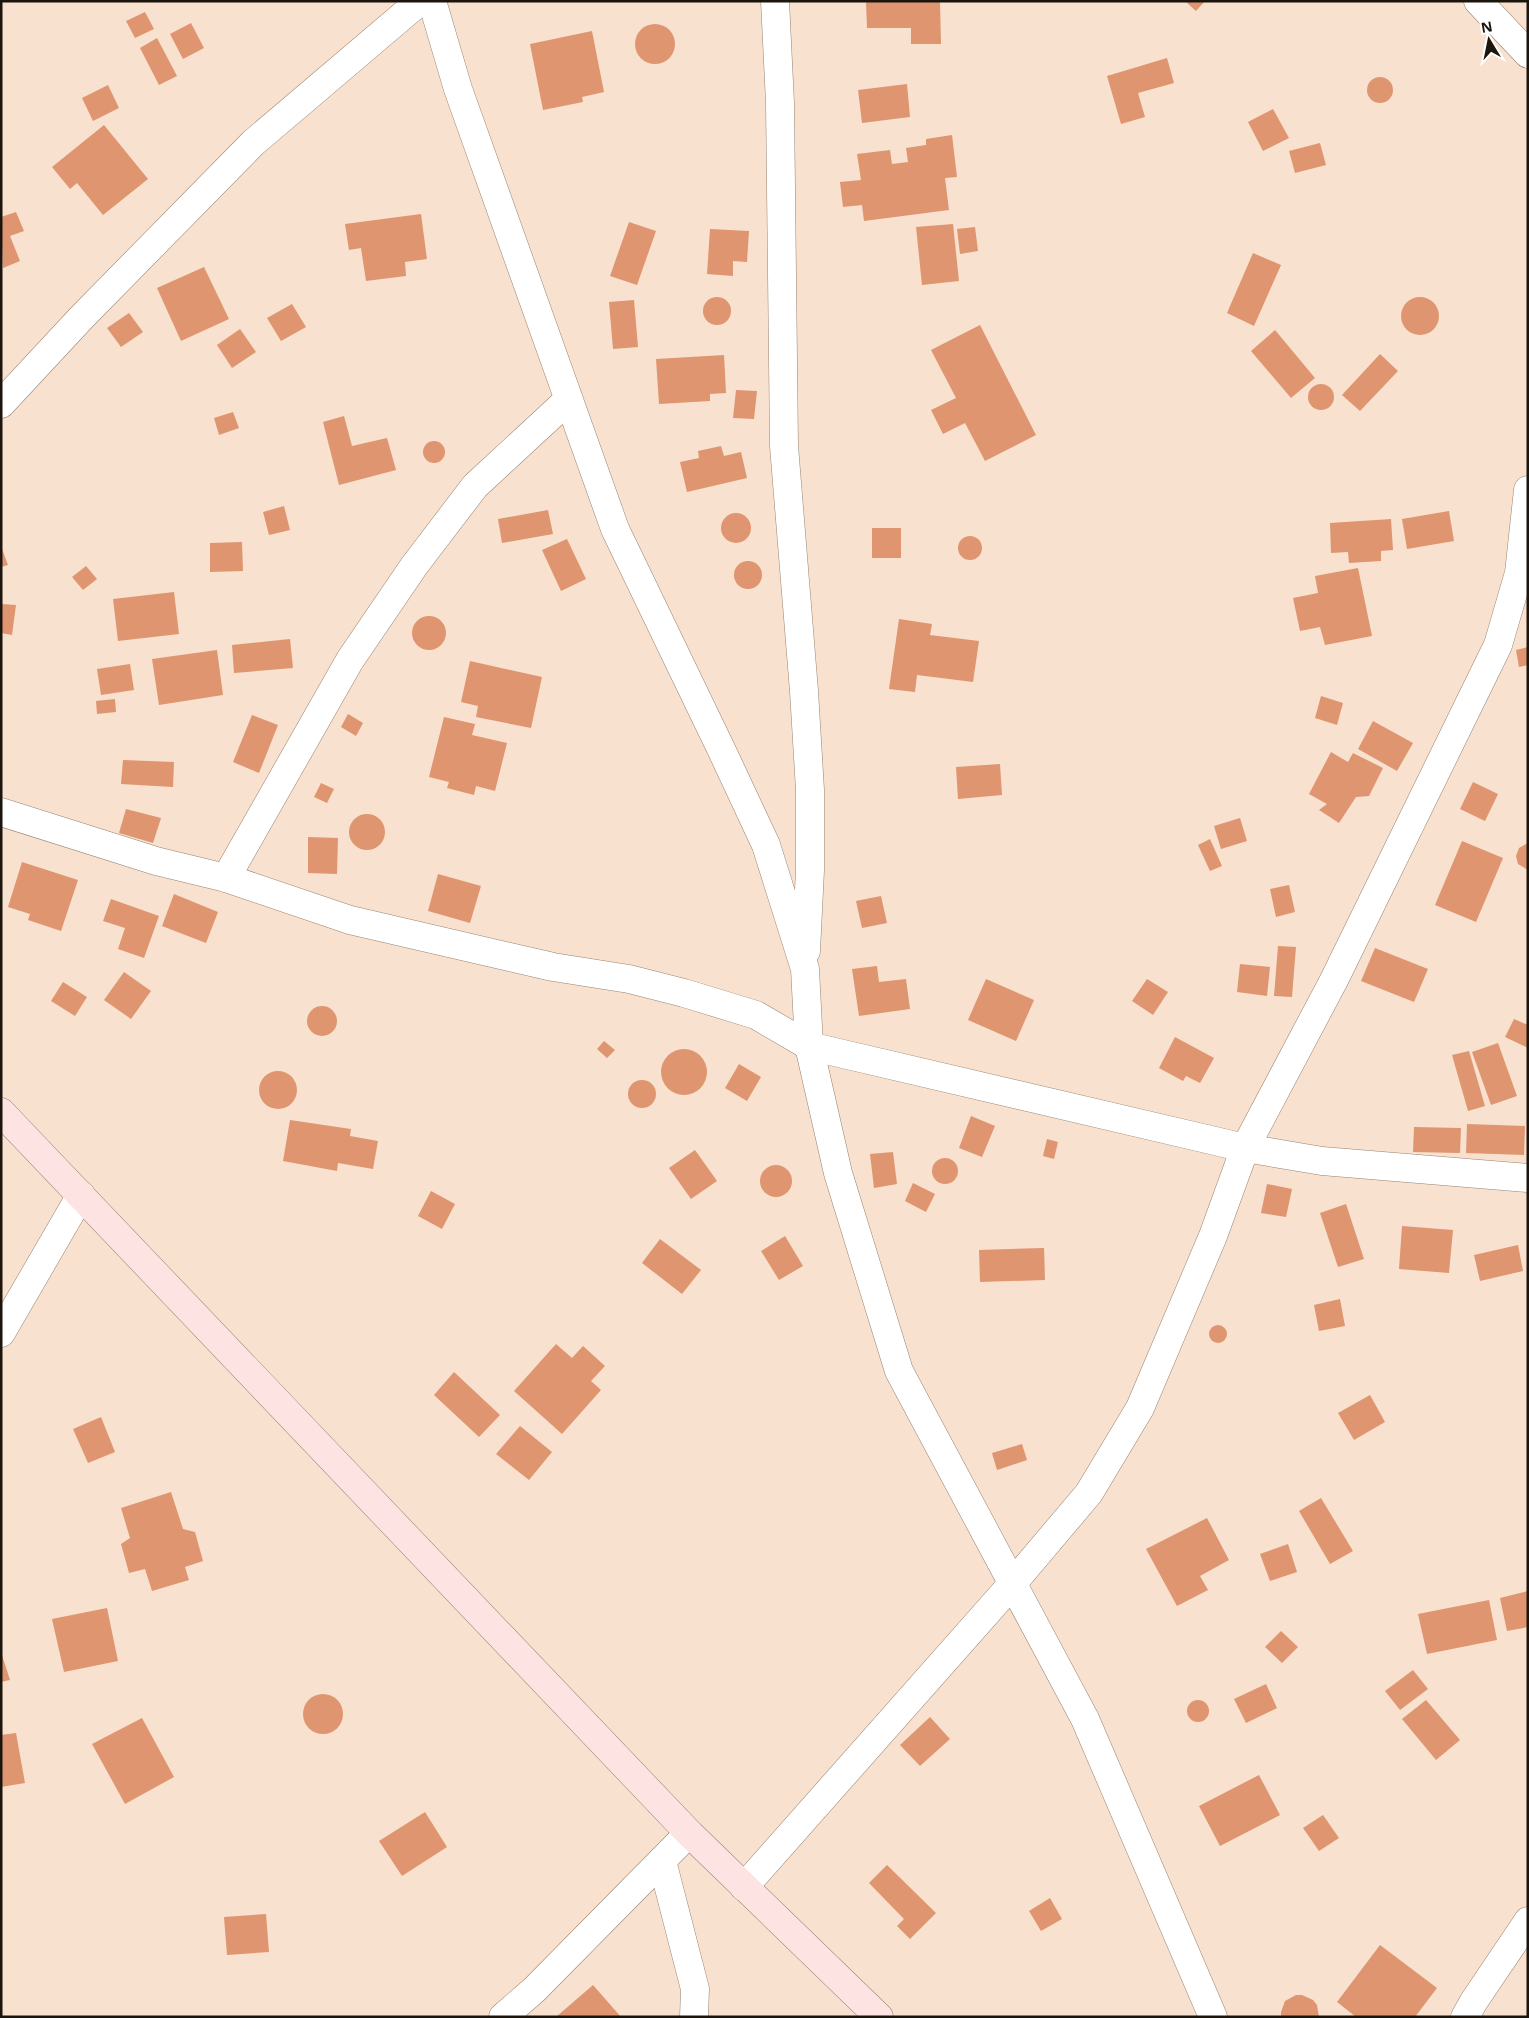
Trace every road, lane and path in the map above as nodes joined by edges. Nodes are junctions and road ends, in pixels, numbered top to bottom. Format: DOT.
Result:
graph roads {
  1 [pos="420,1"];
  2 [pos="432,1"];
  3 [pos="775,1"];
  4 [pos="1478,1"];
  5 [pos="1528,54"];
  6 [pos="568,400"];
  7 [pos="1,404"];
  8 [pos="1528,490"];
  9 [pos="1,812"];
  10 [pos="226,878"];
  11 [pos="805,970"];
  12 [pos="809,1046"];
  13 [pos="1,1112"];
  14 [pos="1245,1148"];
  15 [pos="1528,1178"];
  16 [pos="81,1195"];
  17 [pos="1,1333"];
  18 [pos="1013,1583"];
  19 [pos="689,1833"];
  20 [pos="662,1860"];
  21 [pos="744,1887"];
  22 [pos="1528,1921"];
  23 [pos="503,2017"];
  24 [pos="694,2017"];
  25 [pos="879,2017"];
  26 [pos="1213,2017"];
  27 [pos="1465,2017"];
  1 -- 7 [label="street"];
  2 -- 6 [label="street"];
  3 -- 11 [label="street"];
  4 -- 5 [label="street"];
  6 -- 10 [label="street"];
  6 -- 11 [label="street"];
  8 -- 14 [label="street"];
  9 -- 10 [label="street"];
  10 -- 12 [label="street"];
  11 -- 12 [label="street"];
  12 -- 14 [label="street"];
  12 -- 18 [label="street"];
  13 -- 16 [label="street"];
  14 -- 15 [label="street"];
  14 -- 18 [label="street"];
  16 -- 17 [label="street"];
  16 -- 19 [label="street"];
  18 -- 21 [label="street"];
  18 -- 26 [label="street"];
  19 -- 20 [label="street"];
  19 -- 21 [label="street"];
  20 -- 23 [label="street"];
  20 -- 24 [label="street"];
  21 -- 25 [label="street"];
  22 -- 27 [label="street"];
}
